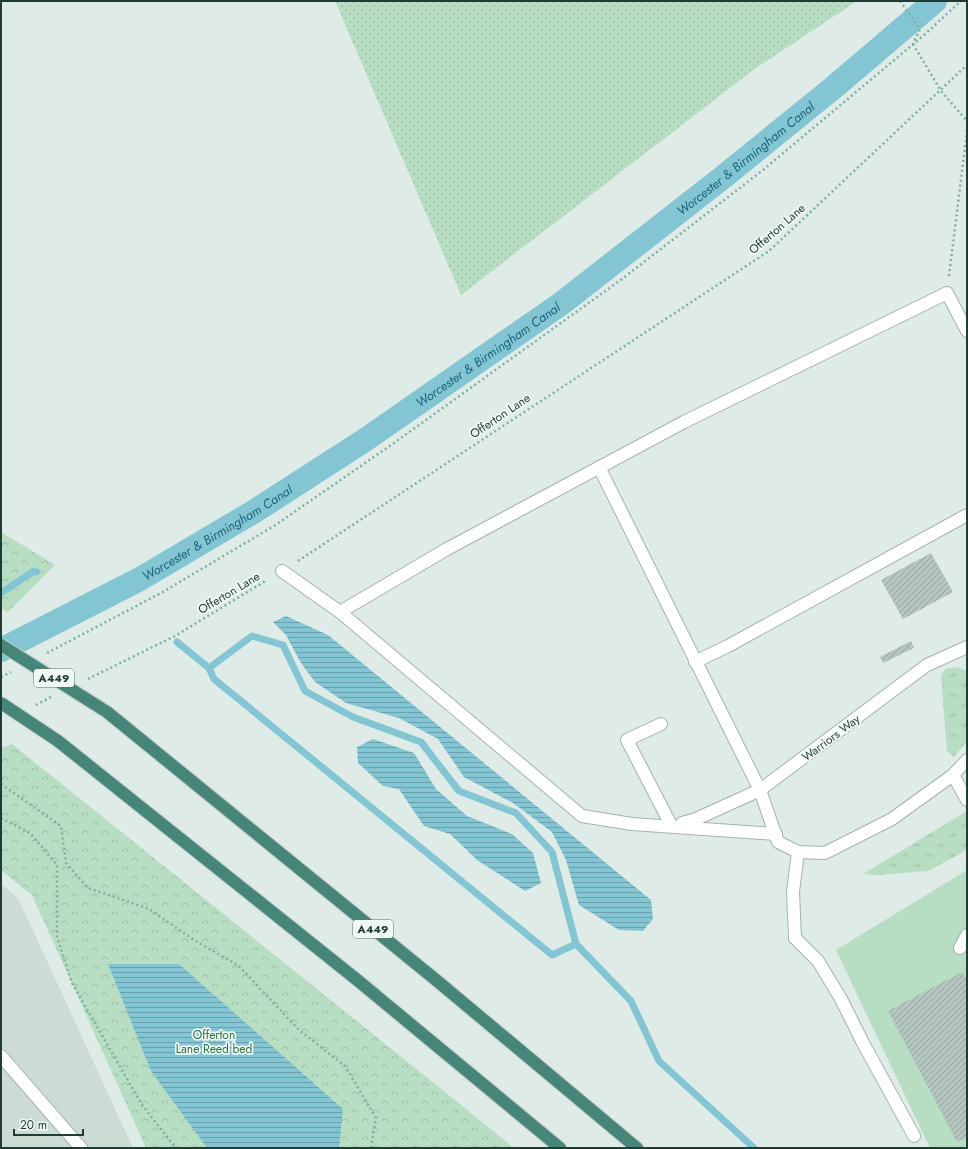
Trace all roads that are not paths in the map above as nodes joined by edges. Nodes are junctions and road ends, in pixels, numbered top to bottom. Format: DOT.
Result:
graph roads {
  1 [pos="967,331"];
  2 [pos="599,467"];
  3 [pos="967,515"];
  4 [pos="282,571"];
  5 [pos="340,612"];
  6 [pos="1,645"];
  7 [pos="967,647"];
  8 [pos="695,662"];
  9 [pos="1,703"];
  10 [pos="661,724"];
  11 [pos="967,760"];
  12 [pos="954,776"];
  13 [pos="760,790"];
  14 [pos="967,800"];
  15 [pos="671,825"];
  16 [pos="776,834"];
  17 [pos="798,852"];
  18 [pos="967,935"];
  19 [pos="960,948"];
  20 [pos="1,1056"];
  21 [pos="914,1136"];
  22 [pos="80,1148"];
  23 [pos="560,1148"];
  24 [pos="637,1148"];
  1 -- 2 [label="street"];
  2 -- 5 [label="street"];
  2 -- 8 [label="street"];
  3 -- 8 [label="street"];
  4 -- 5 [label="street"];
  5 -- 15 [label="street"];
  6 -- 24 [label="highway, A449, bridge"];
  7 -- 13 [label="street, Warriors Way"];
  8 -- 13 [label="street"];
  9 -- 23 [label="highway, bridge"];
  10 -- 15 [label="street"];
  11 -- 12 [label="street"];
  12 -- 14 [label="street"];
  12 -- 17 [label="street"];
  13 -- 15 [label="street, Warriors Way"];
  13 -- 16 [label="street"];
  15 -- 16 [label="street"];
  16 -- 17 [label="street"];
  17 -- 21 [label="street"];
  18 -- 19 [label="street"];
  20 -- 22 [label="street"];
}
